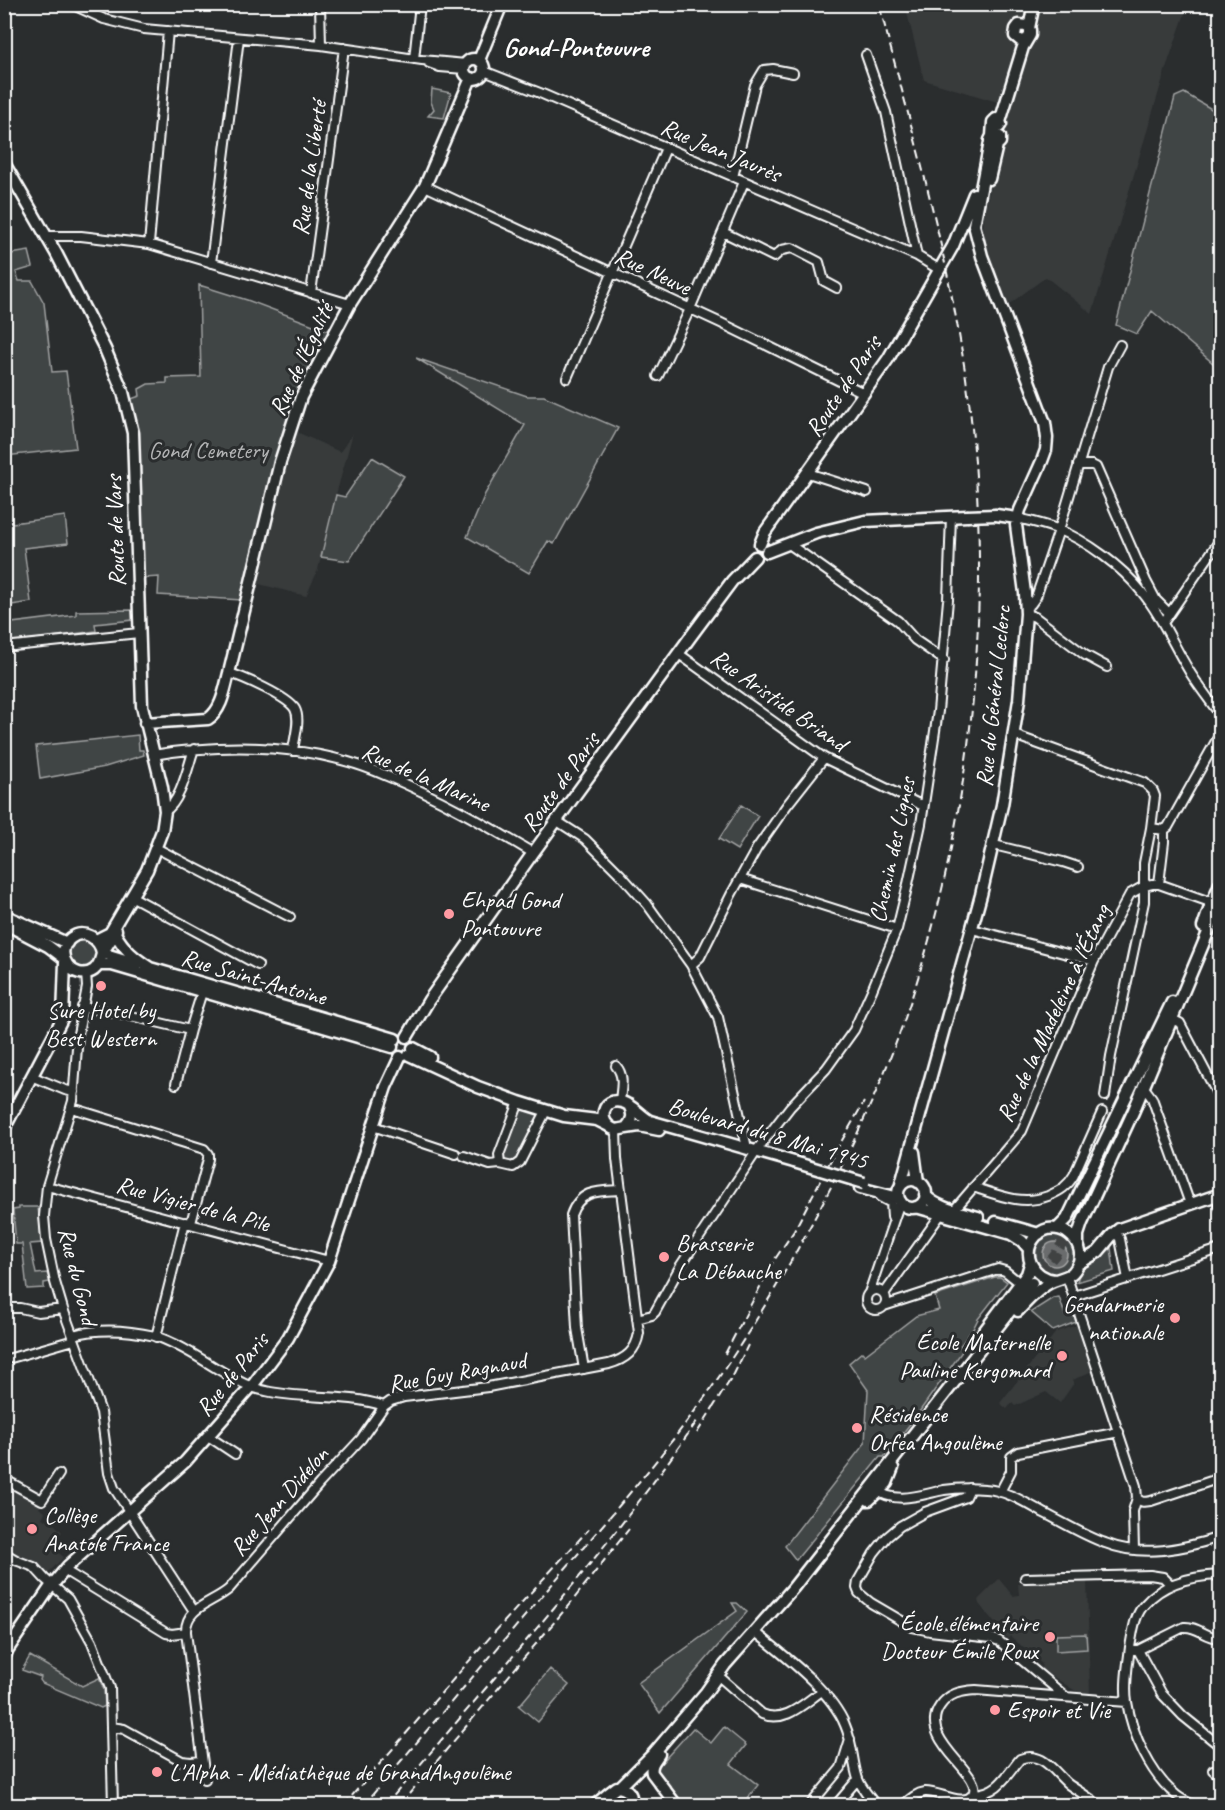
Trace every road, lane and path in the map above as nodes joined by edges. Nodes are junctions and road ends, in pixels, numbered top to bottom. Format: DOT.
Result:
graph roads {
  1 [pos="71,4"];
  2 [pos="320,4"];
  3 [pos="420,4"];
  4 [pos="502,4"];
  5 [pos="1029,4"];
  6 [pos="1034,4"];
  7 [pos="1024,27"];
  8 [pos="168,32"];
  9 [pos="239,38"];
  10 [pos="321,45"];
  11 [pos="344,48"];
  12 [pos="866,55"];
  13 [pos="418,59"];
  14 [pos="479,60"];
  15 [pos="467,70"];
  16 [pos="484,71"];
  17 [pos="793,73"];
  18 [pos="996,132"];
  19 [pos="666,148"];
  20 [pos="986,159"];
  21 [pos="4,163"];
  22 [pos="733,177"];
  23 [pos="744,182"];
  24 [pos="425,186"];
  25 [pos="974,225"];
  26 [pos="723,232"];
  27 [pos="46,236"];
  28 [pos="149,244"];
  29 [pos="953,246"];
  30 [pos="918,256"];
  31 [pos="211,263"];
  32 [pos="940,270"];
  33 [pos="612,273"];
  34 [pos="837,288"];
  35 [pos="311,293"];
  36 [pos="350,304"];
  37 [pos="690,309"];
  38 [pos="1120,345"];
  39 [pos="658,376"];
  40 [pos="567,378"];
  41 [pos="864,393"];
  42 [pos="1078,465"];
  43 [pos="808,473"];
  44 [pos="867,492"];
  45 [pos="951,516"];
  46 [pos="1017,518"];
  47 [pos="1057,529"];
  48 [pos="1221,540"];
  49 [pos="789,544"];
  50 [pos="764,548"];
  51 [pos="1026,611"];
  52 [pos="1169,613"];
  53 [pos="1163,623"];
  54 [pos="139,633"];
  55 [pos="4,647"];
  56 [pos="679,654"];
  57 [pos="944,660"];
  58 [pos="1107,667"];
  59 [pos="229,673"];
  60 [pos="1221,715"];
  61 [pos="145,723"];
  62 [pos="1221,734"];
  63 [pos="1014,735"];
  64 [pos="194,749"];
  65 [pos="293,751"];
  66 [pos="153,755"];
  67 [pos="824,758"];
  68 [pos="923,806"];
  69 [pos="165,811"];
  70 [pos="556,822"];
  71 [pos="1151,828"];
  72 [pos="1164,830"];
  73 [pos="994,845"];
  74 [pos="156,848"];
  75 [pos="533,853"];
  76 [pos="1078,867"];
  77 [pos="740,879"];
  78 [pos="1159,884"];
  79 [pos="1221,884"];
  80 [pos="1144,886"];
  81 [pos="131,896"];
  82 [pos="1216,905"];
  83 [pos="4,915"];
  84 [pos="122,915"];
  85 [pos="290,917"];
  86 [pos="4,923"];
  87 [pos="897,929"];
  88 [pos="972,929"];
  89 [pos="115,933"];
  90 [pos="96,940"];
  91 [pos="50,941"];
  92 [pos="67,943"];
  93 [pos="102,953"];
  94 [pos="64,960"];
  95 [pos="1094,961"];
  96 [pos="99,965"];
  97 [pos="258,965"];
  98 [pos="691,965"];
  99 [pos="150,968"];
  100 [pos="74,971"];
  101 [pos="86,973"];
  102 [pos="63,985"];
  103 [pos="202,992"];
  104 [pos="82,1007"];
  105 [pos="1177,1023"];
  106 [pos="190,1030"];
  107 [pos="398,1041"];
  108 [pos="407,1054"];
  109 [pos="616,1066"];
  110 [pos="31,1076"];
  111 [pos="176,1084"];
  112 [pos="1138,1084"];
  113 [pos="74,1092"];
  114 [pos="1105,1096"];
  115 [pos="1221,1099"];
  116 [pos="519,1102"];
  117 [pos="624,1103"];
  118 [pos="607,1105"];
  119 [pos="72,1108"];
  120 [pos="546,1111"];
  121 [pos="1102,1112"];
  122 [pos="373,1126"];
  123 [pos="616,1128"];
  124 [pos="4,1129"];
  125 [pos="706,1139"];
  126 [pos="913,1143"];
  127 [pos="748,1150"];
  128 [pos="500,1164"];
  129 [pos="1074,1175"];
  130 [pos="918,1182"];
  131 [pos="1085,1182"];
  132 [pos="862,1185"];
  133 [pos="47,1186"];
  134 [pos="900,1186"];
  135 [pos="973,1188"];
  136 [pos="620,1190"];
  137 [pos="925,1195"];
  138 [pos="1218,1195"];
  139 [pos="900,1201"];
  140 [pos="1190,1204"];
  141 [pos="916,1207"];
  142 [pos="1221,1207"];
  143 [pos="954,1210"];
  144 [pos="941,1214"];
  145 [pos="1075,1222"];
  146 [pos="188,1223"];
  147 [pos="891,1227"];
  148 [pos="1057,1229"];
  149 [pos="1115,1231"];
  150 [pos="1039,1234"];
  151 [pos="1107,1241"];
  152 [pos="1078,1245"];
  153 [pos="1029,1249"];
  154 [pos="1221,1249"];
  155 [pos="329,1261"];
  156 [pos="1030,1264"];
  157 [pos="1078,1264"];
  158 [pos="1066,1277"];
  159 [pos="1128,1278"];
  160 [pos="1054,1280"];
  161 [pos="1020,1283"];
  162 [pos="1032,1283"];
  163 [pos="869,1293"];
  164 [pos="884,1294"];
  165 [pos="1074,1296"];
  166 [pos="884,1306"];
  167 [pos="4,1308"];
  168 [pos="63,1309"];
  169 [pos="638,1319"];
  170 [pos="156,1336"];
  171 [pos="74,1337"];
  172 [pos="4,1360"];
  173 [pos="584,1369"];
  174 [pos="252,1386"];
  175 [pos="384,1406"];
  176 [pos="927,1419"];
  177 [pos="1119,1432"];
  178 [pos="208,1436"];
  179 [pos="235,1454"];
  180 [pos="59,1474"];
  181 [pos="1221,1478"];
  182 [pos="4,1479"];
  183 [pos="970,1488"];
  184 [pos="875,1489"];
  185 [pos="1000,1492"];
  186 [pos="1137,1498"];
  187 [pos="128,1512"];
  188 [pos="1221,1537"];
  189 [pos="1134,1550"];
  190 [pos="4,1553"];
  191 [pos="64,1570"];
  192 [pos="1221,1575"];
  193 [pos="1025,1578"];
  194 [pos="52,1585"];
  195 [pos="1171,1585"];
  196 [pos="794,1588"];
  197 [pos="194,1611"];
  198 [pos="186,1632"];
  199 [pos="758,1634"];
  200 [pos="1221,1638"];
  201 [pos="1134,1650"];
  202 [pos="4,1658"];
  203 [pos="722,1679"];
  204 [pos="822,1691"];
  205 [pos="706,1692"];
  206 [pos="1065,1696"];
  207 [pos="1127,1702"];
  208 [pos="685,1717"];
  209 [pos="111,1727"];
  210 [pos="850,1738"];
  211 [pos="1221,1746"];
  212 [pos="201,1761"];
  213 [pos="1214,1770"];
  214 [pos="1221,1776"];
  215 [pos="205,1779"];
  216 [pos="858,1779"];
  217 [pos="608,1794"];
  218 [pos="973,1794"];
  219 [pos="630,1798"];
  220 [pos="810,1805"];
  221 [pos="113,1806"];
  222 [pos="594,1806"];
  223 [pos="609,1806"];
  224 [pos="677,1806"];
  225 [pos="835,1806"];
  226 [pos="876,1806"];
  227 [pos="902,1806"];
  228 [pos="1100,1806"];
  229 [pos="1196,1806"];
  1 -- 8 [label="street"];
  2 -- 10 [label="street"];
  3 -- 13 [label="street"];
  4 -- 14 [label="main road"];
  5 -- 7 [label="main road, Route de Paris"];
  6 -- 7 [label="main road, Route de Paris"];
  7 -- 18 [label="main road, Route de Paris"];
  8 -- 9 [label="street"];
  8 -- 28 [label="street"];
  9 -- 10 [label="street"];
  9 -- 31 [label="street"];
  10 -- 11 [label="street"];
  11 -- 13 [label="street"];
  11 -- 35 [label="street, Rue de la Liberté"];
  12 -- 30 [label="street"];
  13 -- 15 [label="street"];
  14 -- 15 [label="main road"];
  14 -- 16 [label="main road"];
  15 -- 16 [label="main road"];
  15 -- 24 [label="main road, Rue de l'Égalité"];
  16 -- 19 [label="street, Rue Jean Jaurès"];
  17 -- 22 [label="street"];
  18 -- 20 [label="main road, Route de Paris"];
  18 -- 25 [label="main road, Route de Paris"];
  19 -- 22 [label="street, Rue Jean Jaurès"];
  19 -- 33 [label="street"];
  20 -- 25 [label="main road, Route de Paris"];
  20 -- 29 [label="main road, Route de Paris"];
  21 -- 27 [label="main road, Route de Vars"];
  22 -- 23 [label="street, Rue Jean Jaurès"];
  23 -- 26 [label="street"];
  23 -- 30 [label="street, Rue Jean Jaurès"];
  24 -- 33 [label="street, Rue Neuve"];
  24 -- 36 [label="main road, Rue de l'Égalité"];
  25 -- 29 [label="main road, Route de Paris"];
  25 -- 46 [label="main road, Rue du Général Leclerc"];
  26 -- 34 [label="street"];
  26 -- 37 [label="street"];
  27 -- 28 [label="street"];
  27 -- 54 [label="main road, Route de Vars"];
  28 -- 31 [label="street"];
  29 -- 32 [label="main road, Route de Paris"];
  30 -- 32 [label="street, Rue Jean Jaurès"];
  31 -- 35 [label="street"];
  32 -- 41 [label="main road, Route de Paris"];
  33 -- 37 [label="street, Rue Neuve"];
  33 -- 40 [label="street"];
  35 -- 36 [label="street"];
  36 -- 59 [label="main road, Rue de l'Égalité"];
  37 -- 39 [label="street"];
  37 -- 41 [label="street, Rue Neuve"];
  38 -- 42 [label="street"];
  41 -- 43 [label="main road, Route de Paris"];
  42 -- 47 [label="street"];
  42 -- 52 [label="street"];
  43 -- 44 [label="street"];
  43 -- 50 [label="main road, Route de Paris"];
  45 -- 46 [label="main road, bridge"];
  45 -- 49 [label="main road"];
  45 -- 57 [label="street, Chemin des Lignes"];
  46 -- 47 [label="street"];
  46 -- 51 [label="main road, Rue du Général Leclerc"];
  47 -- 51 [label="street"];
  47 -- 53 [label="street"];
  48 -- 52 [label="street"];
  49 -- 50 [label="main road"];
  49 -- 57 [label="street"];
  50 -- 56 [label="main road, Route de Paris"];
  51 -- 58 [label="street"];
  51 -- 63 [label="main road, Rue du Général Leclerc"];
  52 -- 53 [label="street"];
  53 -- 60 [label="street"];
  54 -- 55 [label="street"];
  54 -- 61 [label="main road, Route de Vars"];
  56 -- 67 [label="street, Rue Aristide Briand"];
  56 -- 70 [label="main road, Route de Paris"];
  57 -- 68 [label="street, Chemin des Lignes"];
  59 -- 61 [label="main road, Rue de l'Égalité"];
  59 -- 65 [label="street"];
  61 -- 66 [label="main road, Route de Vars"];
  62 -- 72 [label="street"];
  63 -- 71 [label="street"];
  63 -- 73 [label="main road, Rue du Général Leclerc"];
  64 -- 65 [label="street, Rue de la Marine"];
  64 -- 66 [label="street, Rue de la Marine"];
  64 -- 69 [label="street"];
  65 -- 75 [label="street, Rue de la Marine"];
  66 -- 69 [label="main road, Route de Vars"];
  67 -- 68 [label="street, Rue Aristide Briand"];
  67 -- 77 [label="street"];
  68 -- 87 [label="street, Chemin des Lignes"];
  69 -- 74 [label="main road, Route de Vars"];
  70 -- 75 [label="main road, Route de Paris"];
  70 -- 98 [label="street"];
  71 -- 72 [label="street"];
  71 -- 80 [label="street"];
  72 -- 78 [label="street"];
  73 -- 76 [label="street"];
  73 -- 88 [label="main road, Rue du Général Leclerc"];
  74 -- 81 [label="main road, Route de Vars"];
  74 -- 85 [label="street"];
  75 -- 107 [label="main road, Route de Paris"];
  77 -- 87 [label="street"];
  77 -- 98 [label="street"];
  78 -- 80 [label="street"];
  78 -- 82 [label="street"];
  79 -- 82 [label="main road"];
  80 -- 95 [label="street, Rue de la Madeleine à l'Étang"];
  80 -- 114 [label="street"];
  81 -- 84 [label="main road, Route de Vars"];
  81 -- 97 [label="street"];
  82 -- 105 [label="main road"];
  82 -- 112 [label="main road"];
  83 -- 91 [label="main road"];
  84 -- 89 [label="main road, Route de Vars"];
  84 -- 90 [label="main road, Route de Vars"];
  86 -- 91 [label="main road"];
  87 -- 127 [label="street, Chemin des Lignes"];
  88 -- 95 [label="street"];
  88 -- 126 [label="main road, Rue du Général Leclerc"];
  89 -- 93 [label="main road, Route de Vars"];
  89 -- 99 [label="main road, Rue Saint-Antoine"];
  90 -- 92 [label="main road"];
  90 -- 93 [label="main road"];
  91 -- 92 [label="main road"];
  91 -- 94 [label="main road"];
  92 -- 94 [label="main road"];
  93 -- 96 [label="main road"];
  93 -- 99 [label="main road"];
  94 -- 100 [label="main road"];
  94 -- 102 [label="main road"];
  95 -- 135 [label="street, Rue de la Madeleine à l'Étang"];
  96 -- 101 [label="main road"];
  96 -- 103 [label="main road, Rue Saint-Antoine"];
  98 -- 127 [label="street"];
  99 -- 107 [label="main road, Rue Saint-Antoine"];
  100 -- 101 [label="main road"];
  100 -- 102 [label="main road"];
  101 -- 104 [label="street, Rue du Gond"];
  102 -- 110 [label="main road"];
  103 -- 106 [label="street"];
  103 -- 107 [label="main road, Rue Saint-Antoine"];
  104 -- 106 [label="street"];
  104 -- 113 [label="street, Rue du Gond"];
  105 -- 112 [label="main road"];
  105 -- 115 [label="street"];
  106 -- 111 [label="street"];
  107 -- 108 [label="main road"];
  107 -- 108 [label="main road"];
  108 -- 116 [label="main road, Boulevard du 8 Mai 1945"];
  108 -- 118 [label="main road"];
  108 -- 122 [label="main road, Rue de Paris"];
  109 -- 117 [label="street"];
  110 -- 113 [label="street"];
  110 -- 124 [label="main road"];
  112 -- 131 [label="main road"];
  112 -- 140 [label="street"];
  112 -- 145 [label="main road"];
  112 -- 152 [label="main road"];
  113 -- 119 [label="street, Rue du Gond"];
  116 -- 120 [label="main road, Boulevard du 8 Mai 1945"];
  116 -- 128 [label="street"];
  117 -- 118 [label="main road"];
  117 -- 123 [label="main road"];
  117 -- 125 [label="main road, Boulevard du 8 Mai 1945"];
  118 -- 123 [label="main road"];
  119 -- 133 [label="street, Rue du Gond"];
  119 -- 146 [label="street"];
  120 -- 123 [label="main road, Boulevard du 8 Mai 1945"];
  120 -- 128 [label="street"];
  121 -- 129 [label="street"];
  122 -- 128 [label="street"];
  122 -- 155 [label="main road, Rue de Paris"];
  123 -- 125 [label="main road, Boulevard du 8 Mai 1945"];
  123 -- 136 [label="street"];
  125 -- 127 [label="main road, Boulevard du 8 Mai 1945"];
  126 -- 130 [label="main road"];
  126 -- 134 [label="main road, Rue du Général Leclerc"];
  127 -- 132 [label="main road, Boulevard du 8 Mai 1945"];
  127 -- 169 [label="street, Chemin des Lignes"];
  129 -- 131 [label="street"];
  129 -- 135 [label="street"];
  130 -- 134 [label="main road"];
  130 -- 137 [label="main road"];
  131 -- 148 [label="main road"];
  132 -- 134 [label="main road, Boulevard du 8 Mai 1945"];
  132 -- 139 [label="main road, Boulevard du 8 Mai 1945"];
  132 -- 147 [label="street"];
  133 -- 146 [label="street, Rue Vigier de la Pile"];
  133 -- 168 [label="street, Rue du Gond"];
  134 -- 139 [label="main road"];
  135 -- 143 [label="street, Rue de la Madeleine à l'Étang"];
  136 -- 169 [label="street"];
  136 -- 173 [label="street"];
  137 -- 141 [label="main road"];
  137 -- 143 [label="main road"];
  138 -- 140 [label="main road"];
  138 -- 142 [label="street"];
  139 -- 141 [label="main road"];
  139 -- 147 [label="street"];
  140 -- 149 [label="main road"];
  141 -- 144 [label="main road"];
  143 -- 150 [label="main road"];
  144 -- 153 [label="main road"];
  144 -- 164 [label="street"];
  146 -- 155 [label="street, Rue Vigier de la Pile"];
  146 -- 170 [label="street"];
  147 -- 163 [label="street"];
  148 -- 150 [label="main road"];
  148 -- 152 [label="main road"];
  149 -- 151 [label="main road"];
  149 -- 159 [label="street"];
  150 -- 153 [label="main road"];
  151 -- 152 [label="main road"];
  151 -- 157 [label="main road"];
  152 -- 157 [label="main road"];
  153 -- 156 [label="main road"];
  154 -- 159 [label="street"];
  155 -- 174 [label="main road, Rue de Paris"];
  156 -- 160 [label="main road"];
  156 -- 161 [label="main road"];
  157 -- 158 [label="main road"];
  158 -- 160 [label="main road"];
  158 -- 165 [label="street"];
  159 -- 165 [label="street"];
  160 -- 176 [label="main road"];
  161 -- 166 [label="street"];
  161 -- 176 [label="main road"];
  162 -- 176 [label="main road"];
  163 -- 164 [label="street"];
  163 -- 166 [label="street"];
  164 -- 166 [label="street"];
  165 -- 177 [label="street"];
  167 -- 168 [label="street"];
  168 -- 171 [label="street, Rue du Gond"];
  169 -- 173 [label="street, Rue Guy Ragnaud"];
  170 -- 171 [label="street"];
  170 -- 174 [label="street, Rue Guy Ragnaud"];
  171 -- 172 [label="street"];
  171 -- 187 [label="street, Rue du Gond"];
  173 -- 175 [label="street, Rue Guy Ragnaud"];
  174 -- 175 [label="street, Rue Guy Ragnaud"];
  174 -- 178 [label="main road, Rue de Paris"];
  175 -- 197 [label="street, Rue Jean Didelon"];
  176 -- 184 [label="main road"];
  177 -- 185 [label="street"];
  177 -- 186 [label="street"];
  178 -- 179 [label="street"];
  178 -- 187 [label="main road, Rue de Paris"];
  180 -- 182 [label="street"];
  181 -- 186 [label="street"];
  183 -- 184 [label="street"];
  183 -- 185 [label="street"];
  183 -- 206 [label="street"];
  184 -- 196 [label="main road"];
  185 -- 189 [label="street"];
  186 -- 189 [label="street"];
  187 -- 191 [label="main road, Rue de Paris"];
  187 -- 197 [label="street, Rue du Gond"];
  188 -- 189 [label="street"];
  190 -- 194 [label="street"];
  191 -- 194 [label="main road, Rue de Paris"];
  191 -- 198 [label="street"];
  192 -- 195 [label="street"];
  193 -- 195 [label="street"];
  194 -- 202 [label="main road, Rue de Paris"];
  194 -- 209 [label="street"];
  195 -- 201 [label="street"];
  196 -- 199 [label="main road"];
  196 -- 199 [label="main road"];
  197 -- 198 [label="street"];
  198 -- 212 [label="street"];
  199 -- 203 [label="main road"];
  199 -- 204 [label="street"];
  199 -- 205 [label="main road"];
  200 -- 201 [label="street"];
  201 -- 207 [label="street"];
  201 -- 211 [label="street"];
  203 -- 204 [label="street"];
  203 -- 205 [label="main road"];
  204 -- 210 [label="street"];
  205 -- 208 [label="main road"];
  206 -- 207 [label="street"];
  206 -- 218 [label="street"];
  207 -- 229 [label="street"];
  208 -- 219 [label="main road"];
  208 -- 224 [label="main road"];
  209 -- 212 [label="street"];
  209 -- 221 [label="street"];
  210 -- 216 [label="street"];
  210 -- 220 [label="street"];
  212 -- 215 [label="street"];
  213 -- 214 [label="street"];
  216 -- 225 [label="street"];
  216 -- 226 [label="street"];
  217 -- 219 [label="main road"];
  217 -- 222 [label="main road"];
  217 -- 223 [label="main road"];
  218 -- 227 [label="street"];
  218 -- 228 [label="street"];
}
